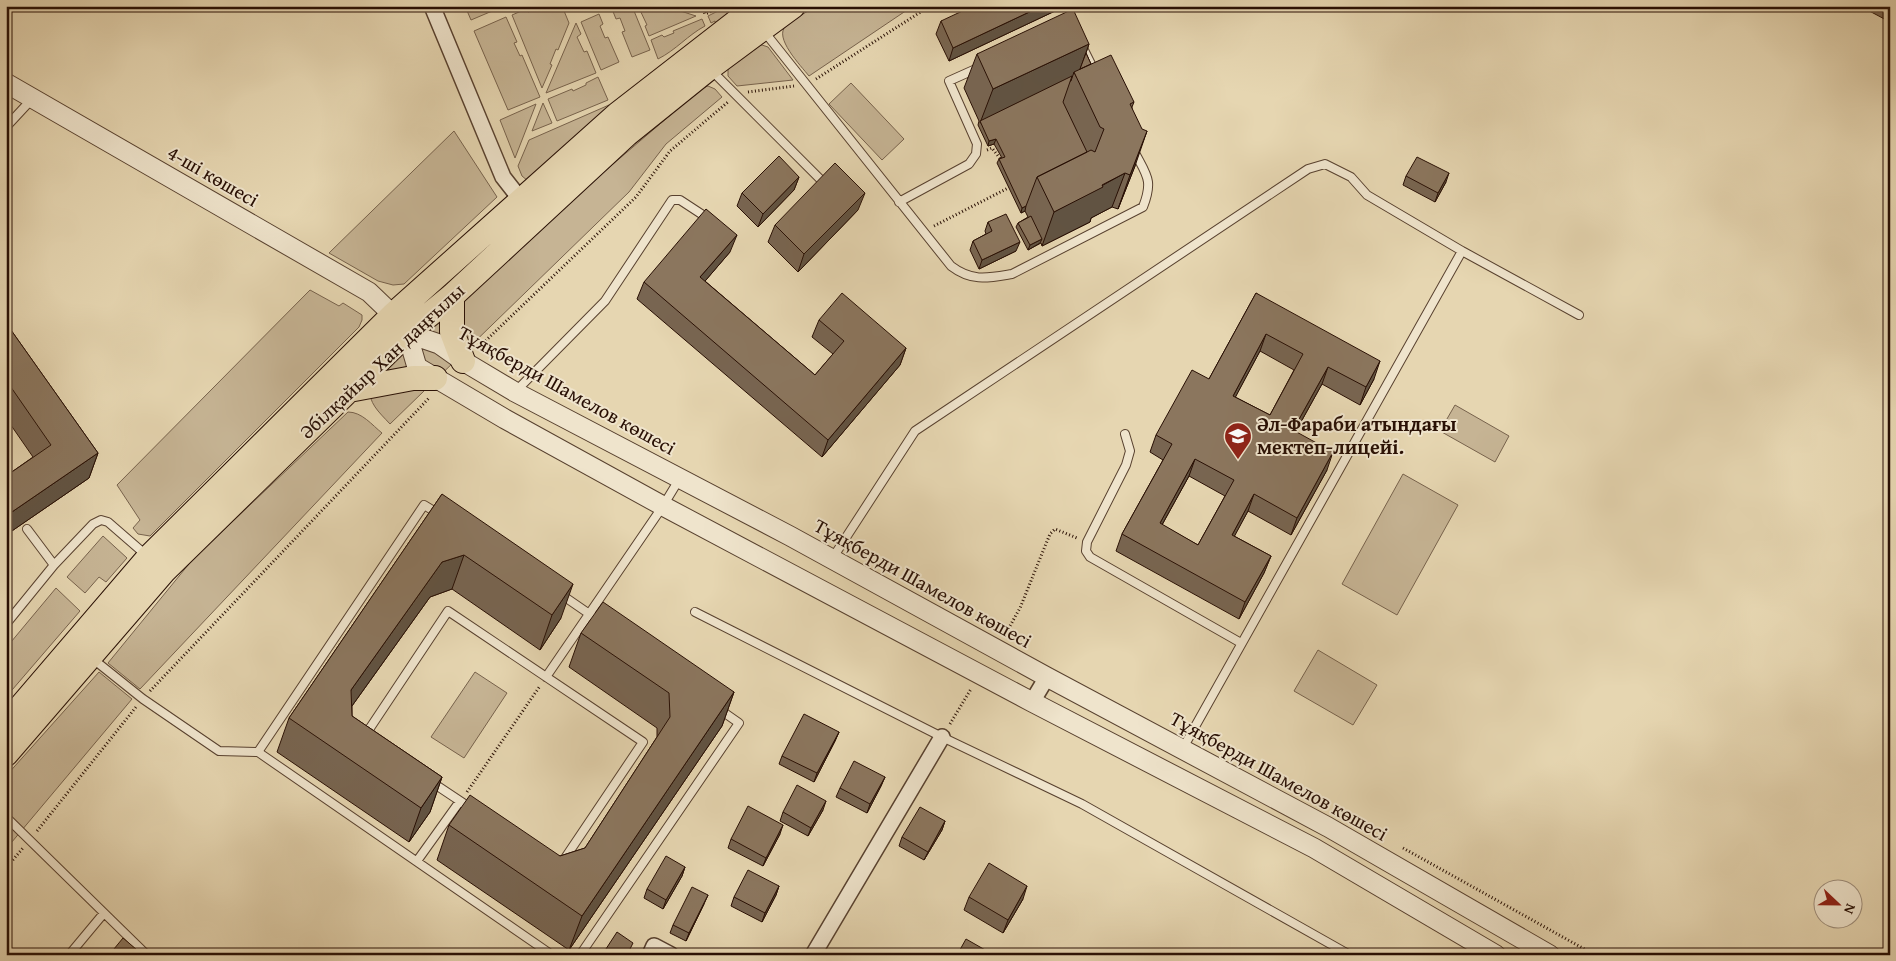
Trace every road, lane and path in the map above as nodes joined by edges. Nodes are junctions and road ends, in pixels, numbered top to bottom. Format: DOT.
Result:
graph roads {
  1 [pos="432,6"];
  2 [pos="702,6"];
  3 [pos="722,6"];
  4 [pos="794,6"];
  5 [pos="930,6"];
  6 [pos="759,18"];
  7 [pos="1076,34"];
  8 [pos="984,65"];
  9 [pos="708,68"];
  10 [pos="1098,77"];
  11 [pos="6,83"];
  12 [pos="807,84"];
  13 [pos="745,93"];
  14 [pos="32,99"];
  15 [pos="729,100"];
  16 [pos="6,127"];
  17 [pos="1128,139"];
  18 [pos="986,151"];
  19 [pos="1003,163"];
  20 [pos="821,180"];
  21 [pos="1014,185"];
  22 [pos="521,200"];
  23 [pos="899,202"];
  24 [pos="710,219"];
  25 [pos="923,232"];
  26 [pos="1462,251"];
  27 [pos="452,296"];
  28 [pos="1580,315"];
  29 [pos="400,324"];
  30 [pos="463,361"];
  31 [pos="439,381"];
  32 [pos="349,390"];
  33 [pos="515,392"];
  34 [pos="1125,434"];
  35 [pos="680,478"];
  36 [pos="663,506"];
  37 [pos="449,521"];
  38 [pos="27,529"];
  39 [pos="1087,542"];
  40 [pos="832,559"];
  41 [pos="156,564"];
  42 [pos="54,565"];
  43 [pos="548,586"];
  44 [pos="590,612"];
  45 [pos="695,612"];
  46 [pos="6,624"];
  47 [pos="608,627"];
  48 [pos="1241,643"];
  49 [pos="996,649"];
  50 [pos="98,663"];
  51 [pos="980,674"];
  52 [pos="546,677"];
  53 [pos="1047,677"];
  54 [pos="143,699"];
  55 [pos="711,702"];
  56 [pos="1032,702"];
  57 [pos="6,724"];
  58 [pos="942,738"];
  59 [pos="1182,749"];
  60 [pos="258,752"];
  61 [pos="6,754"];
  62 [pos="460,801"];
  63 [pos="6,817"];
  64 [pos="30,840"];
  65 [pos="1395,844"];
  66 [pos="417,861"];
  67 [pos="6,868"];
  68 [pos="104,913"];
  69 [pos="652,950"];
  70 [pos="69,955"];
  71 [pos="147,955"];
  72 [pos="552,955"];
  73 [pos="580,955"];
  74 [pos="671,955"];
  75 [pos="813,955"];
  76 [pos="1350,955"];
  77 [pos="1496,955"];
  78 [pos="1550,955"];
  79 [pos="1595,955"];
  1 -- 22 [label="street"];
  2 -- 3 [label="path"];
  4 -- 6 [label="main road, Әбілқайыр Хан даңғылы"];
  5 -- 12 [label="path"];
  6 -- 9 [label="main road, Әбілқайыр Хан даңғылы"];
  6 -- 12 [label="lane"];
  6 -- 22 [label="main road, Әбілқайыр Хан даңғылы"];
  7 -- 10 [label="lane"];
  8 -- 23 [label="lane"];
  9 -- 20 [label="lane"];
  9 -- 27 [label="main road, Әбілқайыр Хан даңғылы"];
  11 -- 14 [label="street, 4-ші көшесі"];
  12 -- 13 [label="path"];
  12 -- 23 [label="lane"];
  14 -- 16 [label="lane"];
  14 -- 29 [label="street, 4-ші көшесі"];
  15 -- 30 [label="path"];
  17 -- 25 [label="lane"];
  18 -- 19 [label="path"];
  21 -- 25 [label="path"];
  22 -- 29 [label="main road, Әбілқайыр Хан даңғылы"];
  23 -- 25 [label="lane"];
  24 -- 33 [label="lane"];
  26 -- 28 [label="lane"];
  26 -- 40 [label="lane"];
  26 -- 48 [label="lane"];
  27 -- 29 [label="main road, Әбілқайыр Хан даңғылы"];
  27 -- 30 [label="main road"];
  29 -- 30 [label="street, Тұяқберди Шамелов көшесі"];
  29 -- 31 [label="street"];
  29 -- 32 [label="main road, Әбілқайыр Хан даңғылы"];
  29 -- 41 [label="main road, Әбілқайыр Хан даңғылы"];
  30 -- 33 [label="street, Тұяқберди Шамелов көшесі"];
  31 -- 32 [label="main road"];
  31 -- 36 [label="street"];
  31 -- 54 [label="path"];
  32 -- 41 [label="main road, Әбілқайыр Хан даңғылы"];
  33 -- 35 [label="street, Тұяқберди Шамелов көшесі"];
  34 -- 39 [label="lane"];
  35 -- 36 [label="lane"];
  35 -- 40 [label="street, Тұяқберди Шамелов көшесі"];
  36 -- 44 [label="lane"];
  36 -- 51 [label="street"];
  37 -- 60 [label="lane"];
  38 -- 42 [label="lane"];
  39 -- 48 [label="lane"];
  39 -- 49 [label="path"];
  40 -- 49 [label="street, Тұяқберди Шамелов көшесі"];
  41 -- 42 [label="lane"];
  41 -- 57 [label="main road, Әбілқайыр Хан даңғылы"];
  41 -- 61 [label="main road, Әбілқайыр Хан даңғылы"];
  42 -- 46 [label="lane"];
  43 -- 44 [label="lane"];
  44 -- 47 [label="lane"];
  44 -- 52 [label="lane"];
  45 -- 58 [label="lane"];
  48 -- 59 [label="lane"];
  49 -- 53 [label="street, Тұяқберди Шамелов көшесі"];
  50 -- 54 [label="lane"];
  51 -- 56 [label="street"];
  51 -- 58 [label="path"];
  52 -- 62 [label="path"];
  52 -- 62 [label="lane"];
  52 -- 62 [label="lane"];
  53 -- 56 [label="street"];
  53 -- 59 [label="street, Тұяқберди Шамелов көшесі"];
  54 -- 60 [label="lane"];
  54 -- 64 [label="path"];
  55 -- 73 [label="lane"];
  56 -- 77 [label="street"];
  58 -- 75 [label="street"];
  58 -- 76 [label="lane"];
  59 -- 78 [label="street, Тұяқберди Шамелов көшесі"];
  60 -- 66 [label="lane"];
  62 -- 66 [label="lane"];
  63 -- 64 [label="lane"];
  64 -- 67 [label="path"];
  64 -- 68 [label="lane"];
  65 -- 79 [label="path"];
  66 -- 72 [label="lane"];
  68 -- 70 [label="lane"];
  68 -- 71 [label="lane"];
  69 -- 74 [label="street"];
}
